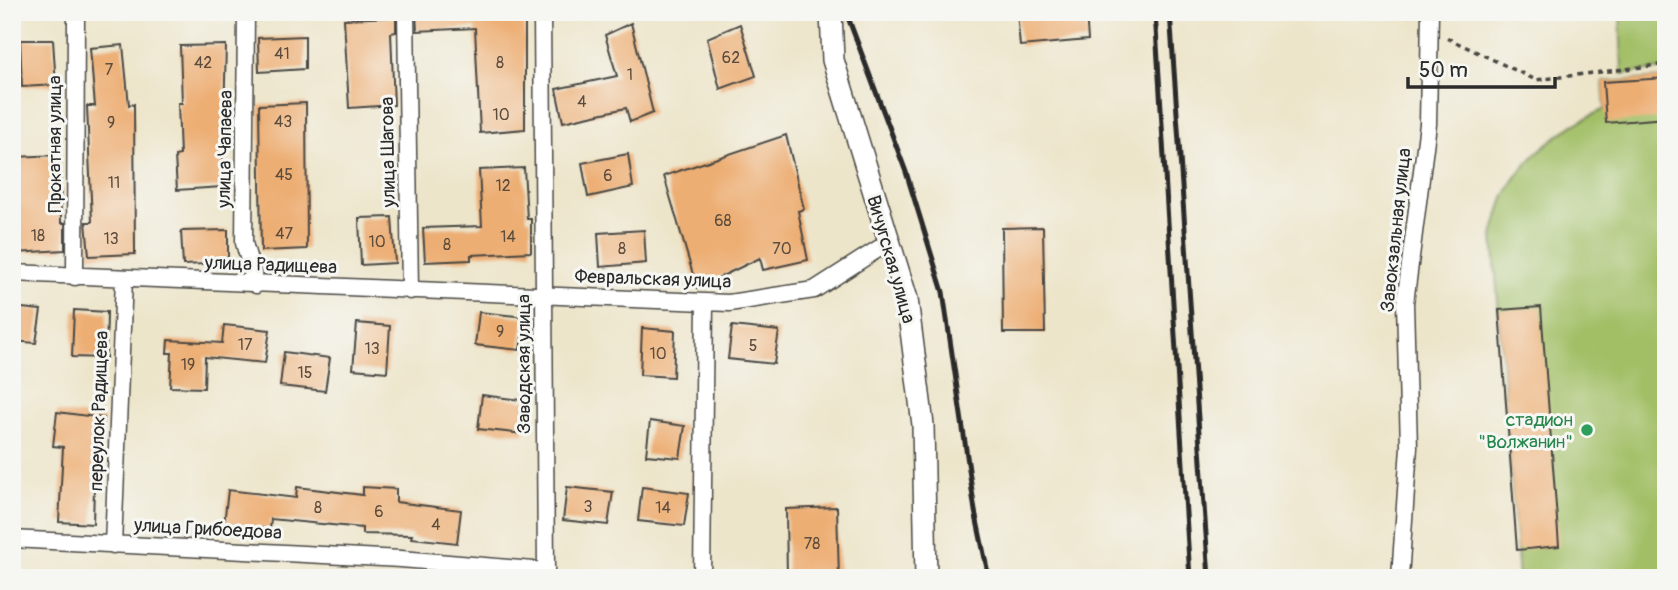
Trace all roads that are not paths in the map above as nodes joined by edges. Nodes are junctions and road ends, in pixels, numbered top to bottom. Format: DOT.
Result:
graph roads {
  1 [pos="76,12"];
  2 [pos="246,12"];
  3 [pos="406,12"];
  4 [pos="541,12"];
  5 [pos="826,18"];
  6 [pos="1429,21"];
  7 [pos="889,242"];
  8 [pos="12,273"];
  9 [pos="75,276"];
  10 [pos="124,279"];
  11 [pos="256,285"];
  12 [pos="410,291"];
  13 [pos="535,296"];
  14 [pos="705,302"];
  15 [pos="12,539"];
  16 [pos="113,545"];
  17 [pos="401,559"];
  18 [pos="545,574"];
  19 [pos="702,578"];
  20 [pos="926,578"];
  21 [pos="1400,578"];
  1 -- 9 [label="street, Прокатная улица"];
  2 -- 11 [label="street, улица Чапаева"];
  3 -- 12 [label="street, улица Шагова"];
  4 -- 13 [label="street, Заводская улица"];
  5 -- 7 [label="main road, Вичугская улица"];
  6 -- 21 [label="street, Завокзальная улица"];
  7 -- 14 [label="street, Февральская улица"];
  7 -- 20 [label="main road, Вичугская улица"];
  8 -- 9 [label="street, улица Радищева"];
  9 -- 10 [label="street, улица Радищева"];
  10 -- 11 [label="street, улица Радищева"];
  10 -- 16 [label="street, переулок Радищева"];
  11 -- 12 [label="street, улица Радищева"];
  12 -- 13 [label="street, улица Радищева"];
  13 -- 14 [label="street, Февральская улица"];
  13 -- 18 [label="street, Заводская улица"];
  14 -- 19 [label="street"];
  15 -- 16 [label="street, улица Грибоедова"];
  16 -- 17 [label="street, улица Грибоедова"];
  17 -- 18 [label="street, Заводская улица"];
}
